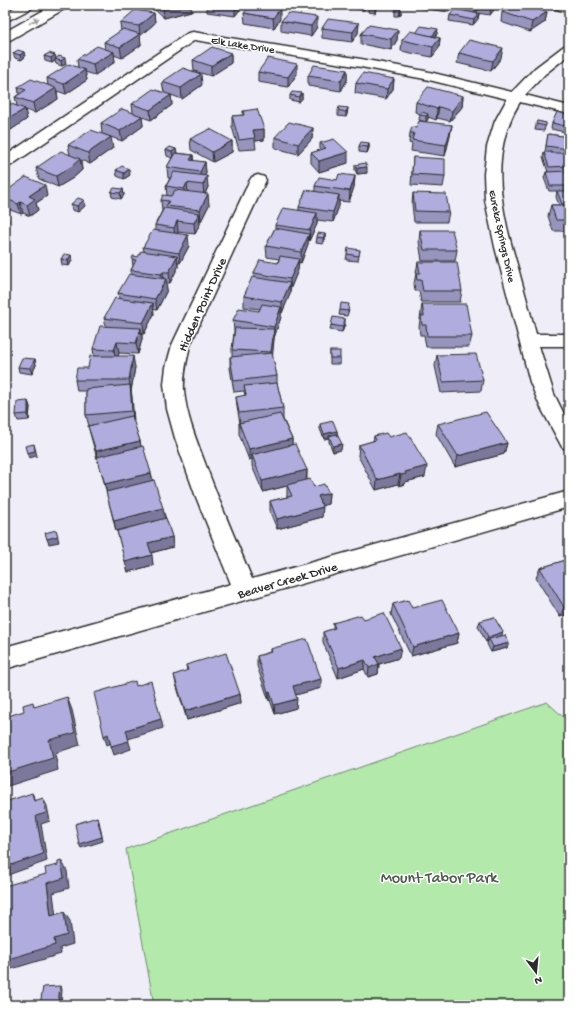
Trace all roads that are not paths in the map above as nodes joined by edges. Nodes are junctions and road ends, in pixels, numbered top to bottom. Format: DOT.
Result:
graph roads {
  1 [pos="28,5"];
  2 [pos="62,5"];
  3 [pos="558,5"];
  4 [pos="569,9"];
  5 [pos="5,18"];
  6 [pos="5,37"];
  7 [pos="569,49"];
  8 [pos="516,98"];
  9 [pos="569,110"];
  10 [pos="5,163"];
  11 [pos="258,180"];
  12 [pos="528,340"];
  13 [pos="569,340"];
  14 [pos="569,442"];
  15 [pos="569,499"];
  16 [pos="245,590"];
  17 [pos="5,658"];
  1 -- 5 [label="street"];
  6 -- 2 [label="street, one-way"];
  3 -- 4 [label="street"];
  7 -- 8 [label="street, Eureka Springs Drive"];
  8 -- 9 [label="street, Elk Lake Drive"];
  8 -- 10 [label="street, Elk Lake Drive"];
  8 -- 12 [label="street, Eureka Springs Drive"];
  11 -- 16 [label="street, Hidden Point Drive"];
  12 -- 13 [label="street"];
  12 -- 14 [label="street, Eureka Springs Drive"];
  15 -- 16 [label="street, Beaver Creek Drive"];
  16 -- 17 [label="street, Beaver Creek Drive"];
}
